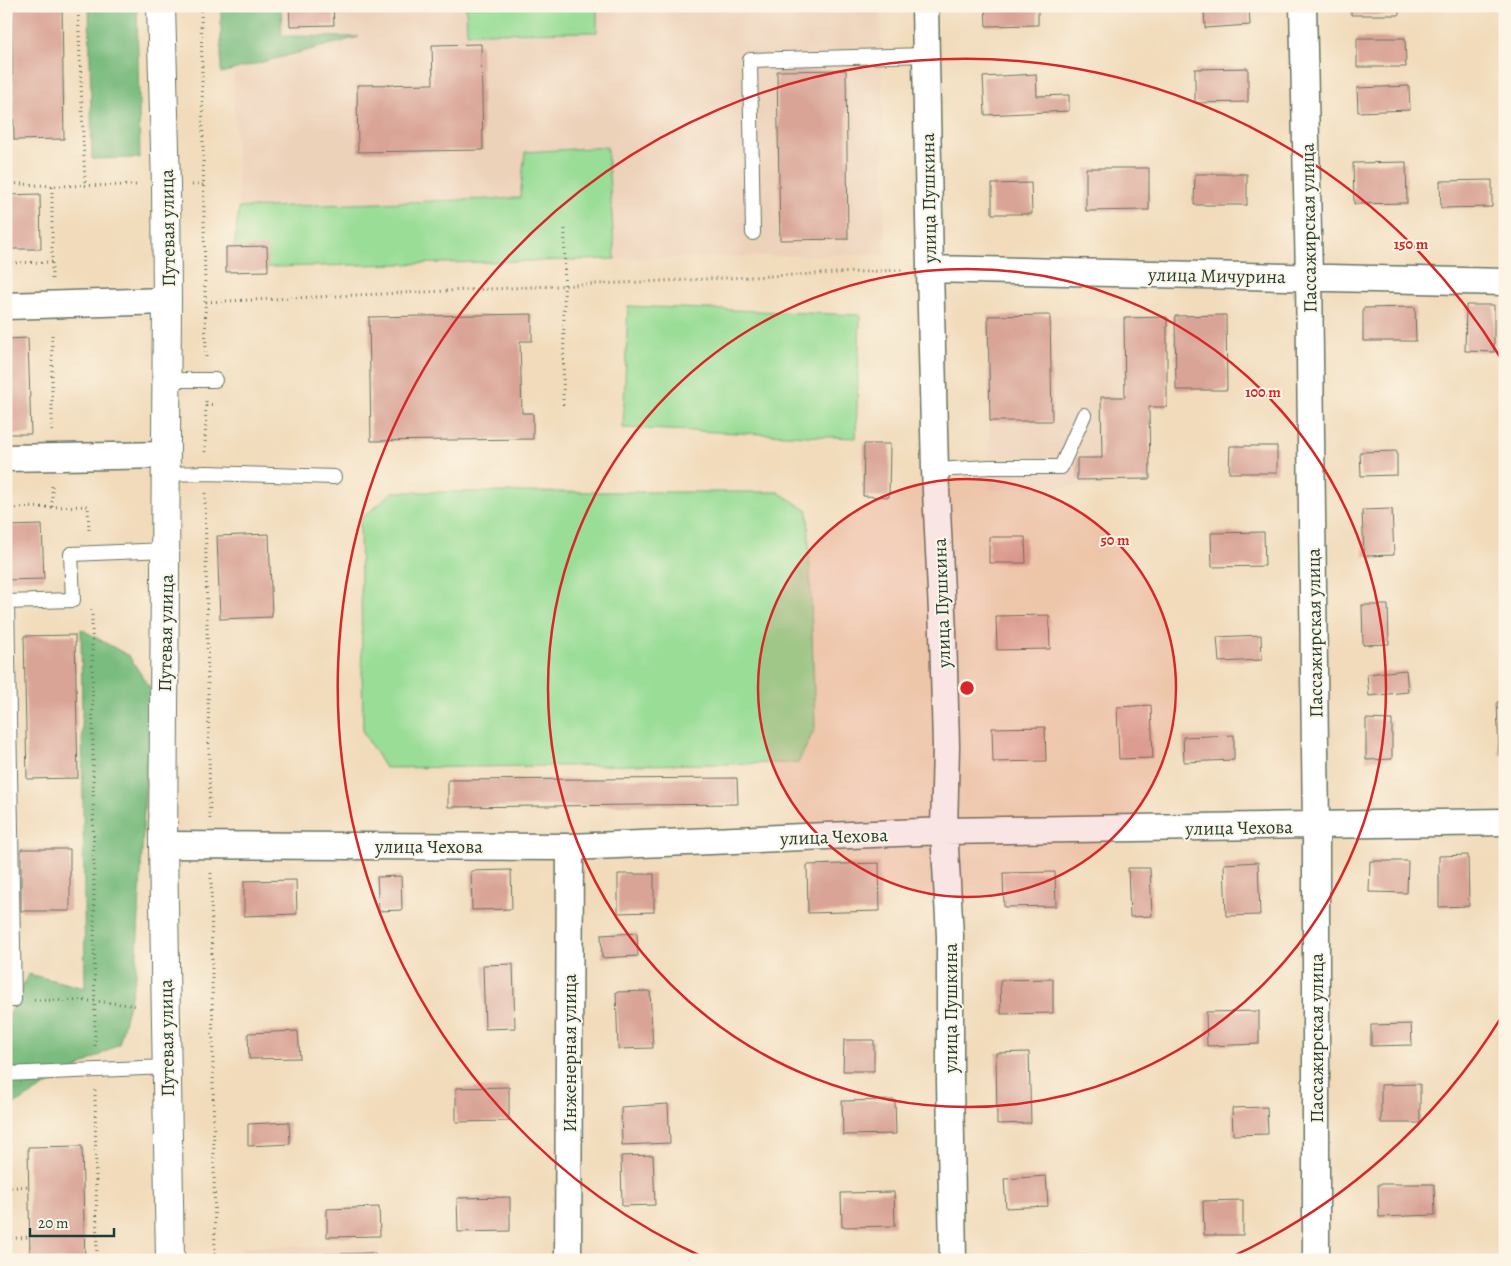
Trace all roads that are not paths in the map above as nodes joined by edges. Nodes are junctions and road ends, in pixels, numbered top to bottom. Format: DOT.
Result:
graph roads {
  1 [pos="161,6"];
  2 [pos="925,6"];
  3 [pos="1303,6"];
  4 [pos="926,55"];
  5 [pos="753,233"];
  6 [pos="930,269"];
  7 [pos="1309,277"];
  8 [pos="1505,282"];
  9 [pos="168,301"];
  10 [pos="6,306"];
  11 [pos="166,380"];
  12 [pos="210,380"];
  13 [pos="1084,415"];
  14 [pos="6,458"];
  15 [pos="166,464"];
  16 [pos="935,470"];
  17 [pos="334,477"];
  18 [pos="166,550"];
  19 [pos="6,602"];
  20 [pos="8,784"];
  21 [pos="1505,822"];
  22 [pos="1316,826"];
  23 [pos="944,831"];
  24 [pos="163,845"];
  25 [pos="570,847"];
  26 [pos="10,1000"];
  27 [pos="166,1067"];
  28 [pos="6,1074"];
  29 [pos="170,1260"];
  30 [pos="568,1260"];
  31 [pos="953,1260"];
  32 [pos="1316,1260"];
  1 -- 9 [label="street, Путевая улица"];
  2 -- 4 [label="street, улица Пушкина"];
  3 -- 7 [label="street, Пассажирская улица"];
  4 -- 5 [label="lane"];
  4 -- 6 [label="street, улица Пушкина"];
  6 -- 7 [label="street, улица Мичурина"];
  6 -- 16 [label="street, улица Пушкина"];
  7 -- 8 [label="street, улица Мичурина"];
  7 -- 22 [label="street, Пассажирская улица"];
  9 -- 10 [label="street"];
  9 -- 11 [label="street, Путевая улица"];
  11 -- 12 [label="lane"];
  11 -- 15 [label="street, Путевая улица"];
  13 -- 16 [label="lane"];
  14 -- 15 [label="street"];
  15 -- 17 [label="lane"];
  15 -- 18 [label="street, Путевая улица"];
  16 -- 23 [label="street, улица Пушкина"];
  18 -- 19 [label="lane"];
  18 -- 24 [label="street, Путевая улица"];
  19 -- 20 [label="lane"];
  20 -- 26 [label="lane"];
  21 -- 22 [label="street, улица Чехова"];
  22 -- 23 [label="street, улица Чехова"];
  22 -- 32 [label="street, Пассажирская улица"];
  23 -- 25 [label="street, улица Чехова"];
  23 -- 31 [label="street, улица Пушкина"];
  24 -- 25 [label="street, улица Чехова"];
  24 -- 27 [label="street, Путевая улица"];
  25 -- 30 [label="street, Инженерная улица"];
  27 -- 28 [label="lane"];
  27 -- 29 [label="street, Путевая улица"];
}
